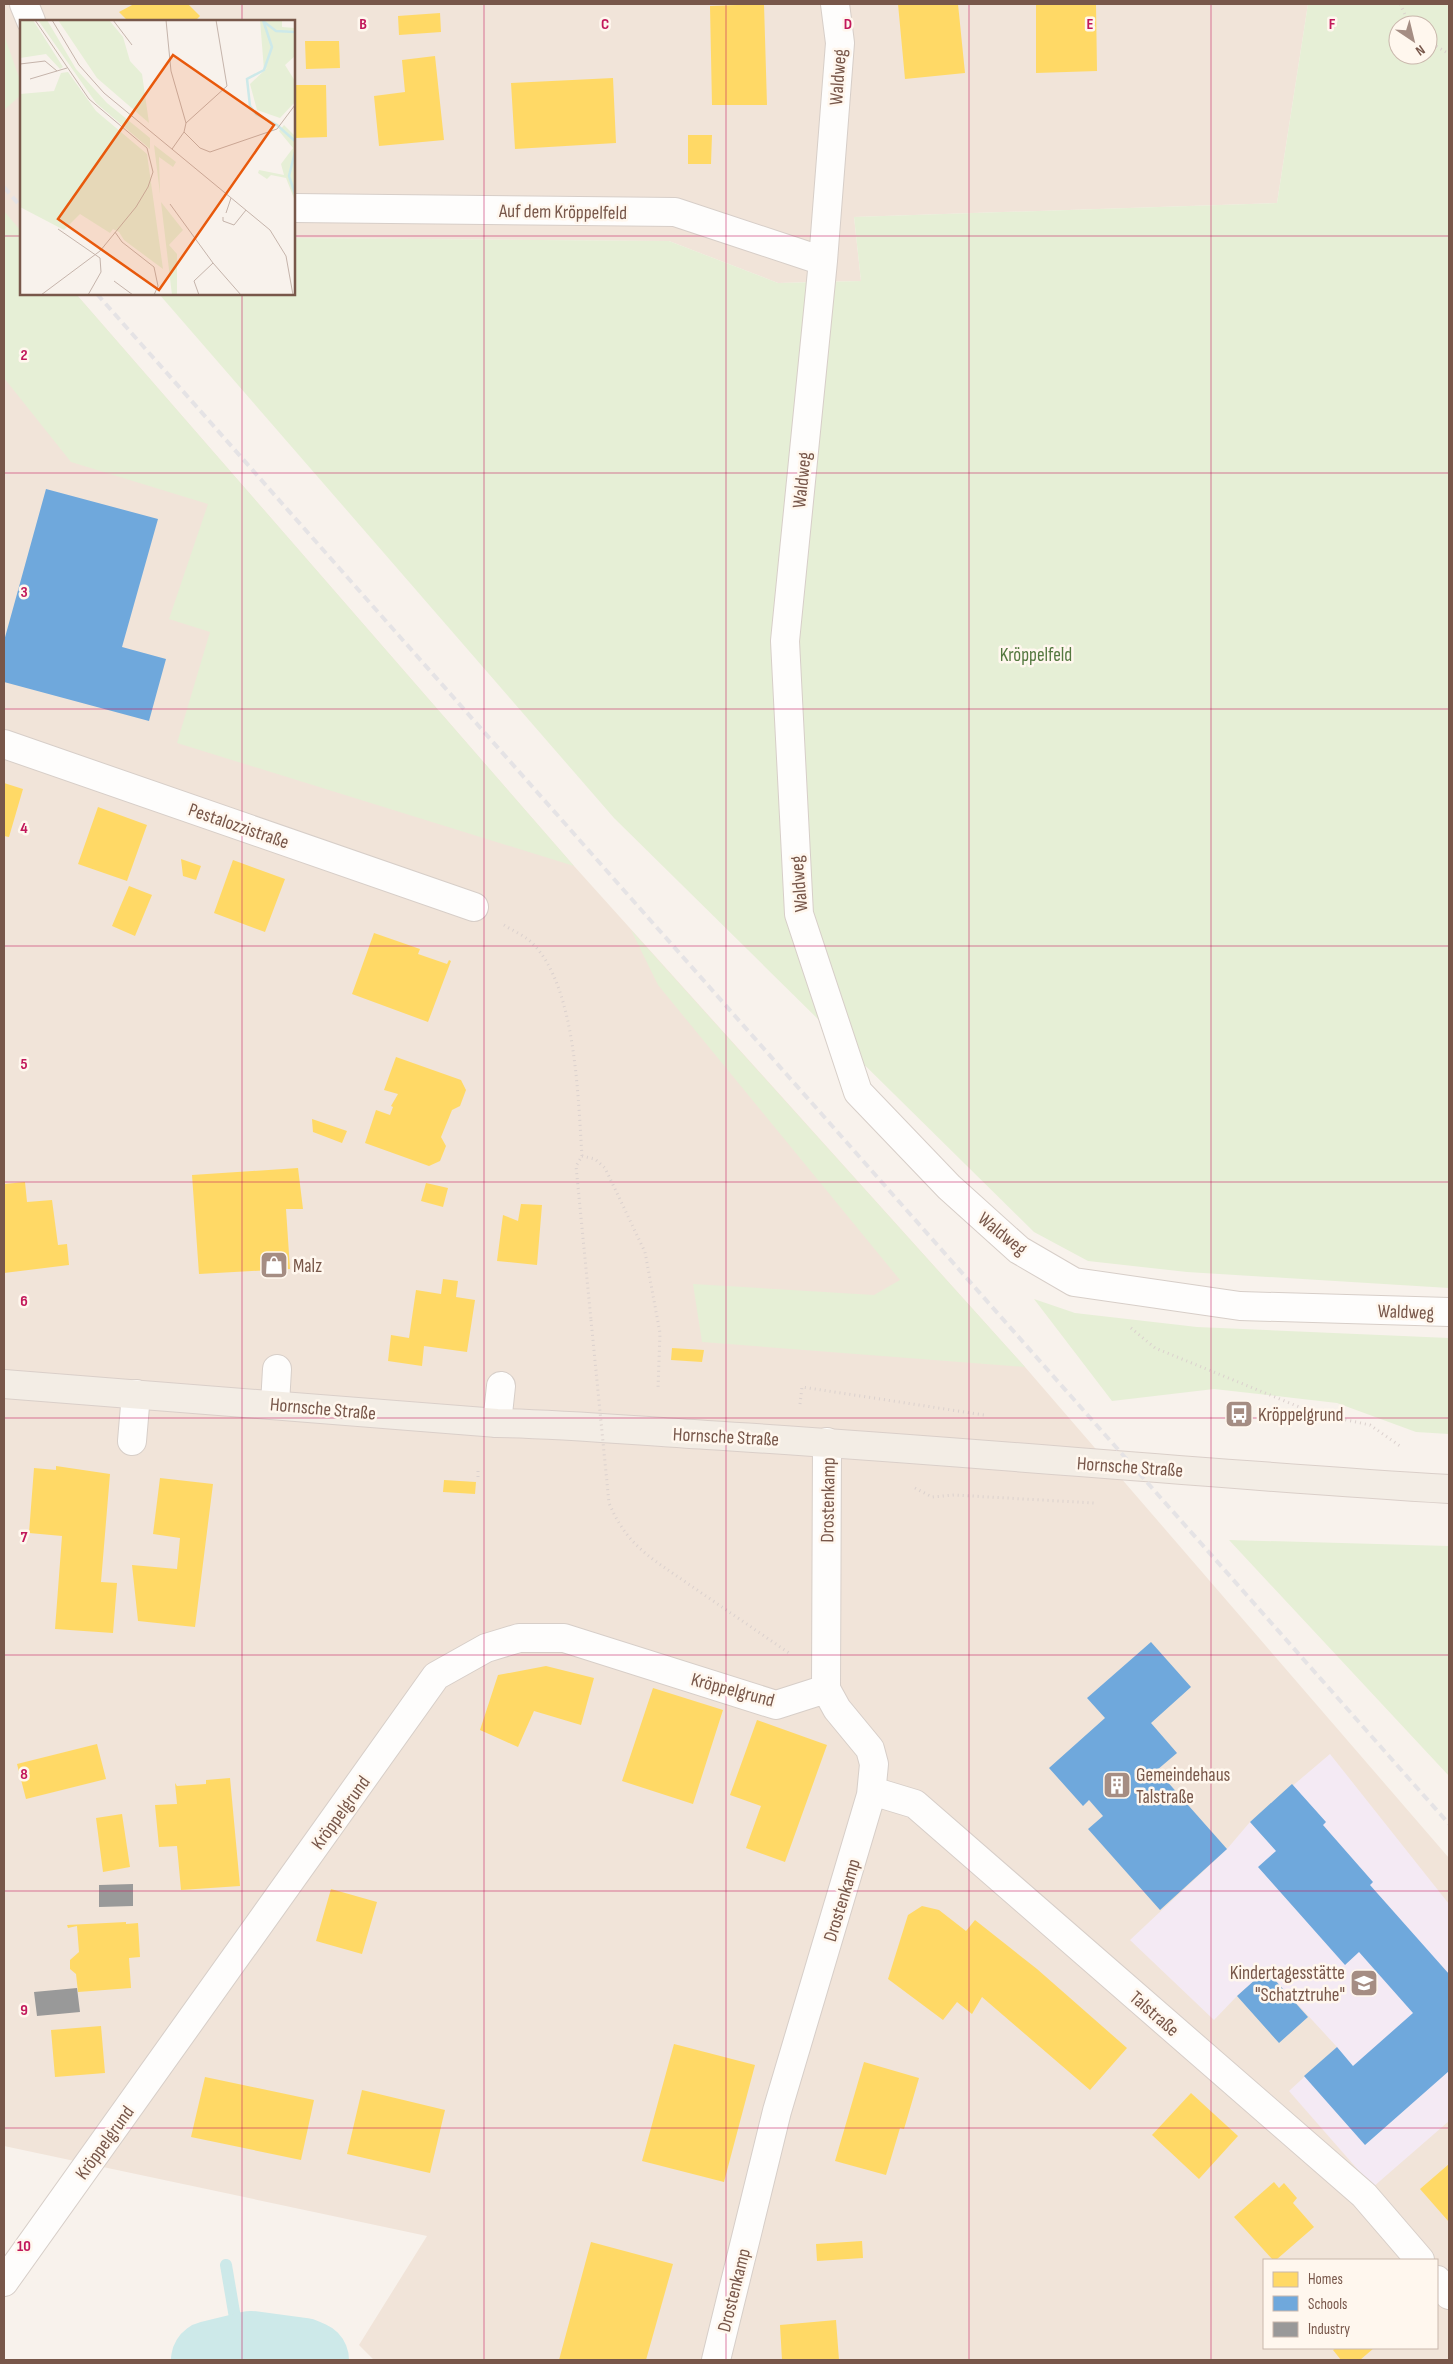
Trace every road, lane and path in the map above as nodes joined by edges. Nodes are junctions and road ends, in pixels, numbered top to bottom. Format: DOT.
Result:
graph roads {
  1 [pos="24,4"];
  2 [pos="835,4"];
  3 [pos="31,20"];
  4 [pos="1438,47"];
  5 [pos="1449,54"];
  6 [pos="295,208"];
  7 [pos="823,261"];
  8 [pos="4,744"];
  9 [pos="474,906"];
  10 [pos="582,1156"];
  11 [pos="1449,1312"];
  12 [pos="1126,1324"];
  13 [pos="277,1369"];
  14 [pos="4,1384"];
  15 [pos="501,1386"];
  16 [pos="802,1387"];
  17 [pos="658,1389"];
  18 [pos="136,1394"];
  19 [pos="275,1404"];
  20 [pos="987,1416"];
  21 [pos="496,1423"];
  22 [pos="132,1441"];
  23 [pos="828,1442"];
  24 [pos="1390,1446"];
  25 [pos="478,1468"];
  26 [pos="478,1477"];
  27 [pos="1449,1489"];
  28 [pos="783,1647"];
  29 [pos="826,1690"];
  30 [pos="871,1795"];
  31 [pos="1419,2259"];
  32 [pos="1438,2281"];
  33 [pos="4,2282"];
  34 [pos="1449,2294"];
  35 [pos="716,2360"];
  1 -- 3 [label="street"];
  2 -- 7 [label="street, Waldweg"];
  4 -- 5 [label="path"];
  6 -- 7 [label="street, Auf dem Kröppelfeld"];
  7 -- 11 [label="street, Waldweg"];
  8 -- 9 [label="street, Pestalozzistraße"];
  9 -- 10 [label="path"];
  10 -- 17 [label="path"];
  10 -- 28 [label="path, bridge"];
  12 -- 24 [label="path"];
  13 -- 19 [label="street"];
  14 -- 18 [label="main road, Hornsche Straße"];
  15 -- 21 [label="street"];
  16 -- 20 [label="path"];
  18 -- 19 [label="main road, Hornsche Straße"];
  18 -- 22 [label="street"];
  19 -- 21 [label="main road, Hornsche Straße"];
  21 -- 23 [label="main road, Hornsche Straße"];
  23 -- 27 [label="main road, Hornsche Straße"];
  23 -- 29 [label="street, Drostenkamp"];
  25 -- 26 [label="path"];
  29 -- 30 [label="street, Drostenkamp"];
  29 -- 33 [label="street, Kröppelgrund"];
  30 -- 31 [label="street, Talstraße"];
  30 -- 35 [label="street, Drostenkamp"];
  32 -- 34 [label="street"];
}
